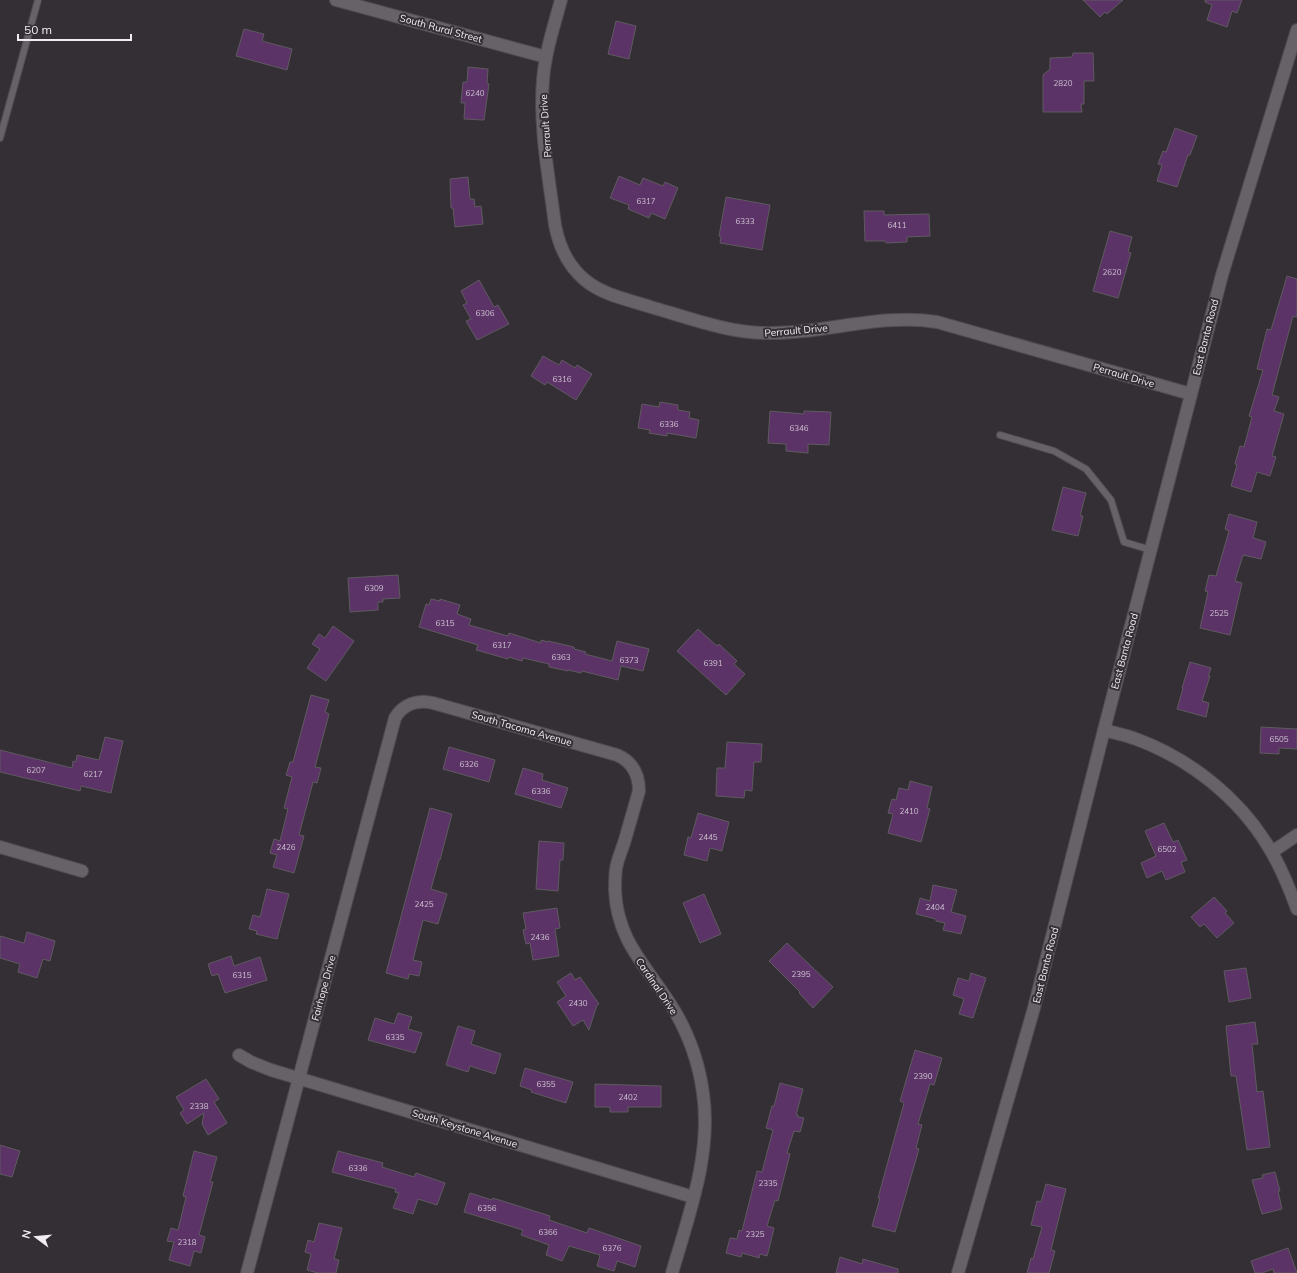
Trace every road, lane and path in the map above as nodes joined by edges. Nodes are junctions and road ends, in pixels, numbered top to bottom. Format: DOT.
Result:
graph roads {
  1 [pos="38,0"];
  2 [pos="336,0"];
  3 [pos="561,0"];
  4 [pos="1297,30"];
  5 [pos="546,57"];
  6 [pos="0,138"];
  7 [pos="1191,394"];
  8 [pos="1000,435"];
  9 [pos="1151,550"];
  10 [pos="405,707"];
  11 [pos="1104,730"];
  12 [pos="635,770"];
  13 [pos="1297,835"];
  14 [pos="0,847"];
  15 [pos="1272,852"];
  16 [pos="82,871"];
  17 [pos="1297,909"];
  18 [pos="239,1055"];
  19 [pos="299,1078"];
  20 [pos="693,1197"];
  21 [pos="247,1273"];
  22 [pos="672,1273"];
  23 [pos="958,1273"];
  1 -- 6 [label="lane"];
  2 -- 5 [label="street, South Rural Street"];
  3 -- 5 [label="street"];
  4 -- 7 [label="street, East Banta Road"];
  5 -- 7 [label="street, Perrault Drive"];
  7 -- 9 [label="street, East Banta Road"];
  8 -- 9 [label="lane"];
  9 -- 11 [label="street, East Banta Road"];
  10 -- 12 [label="street, South Tacoma Avenue"];
  10 -- 19 [label="street, Fairhope Drive"];
  11 -- 15 [label="street"];
  11 -- 23 [label="street, East Banta Road"];
  12 -- 20 [label="street, Cardinal Drive"];
  13 -- 15 [label="street"];
  14 -- 16 [label="street"];
  15 -- 17 [label="street"];
  18 -- 19 [label="street, South Keystone Avenue"];
  19 -- 20 [label="street, South Keystone Avenue"];
  19 -- 21 [label="street, Fairhope Drive"];
  20 -- 22 [label="street, Cardinal Drive"];
}
